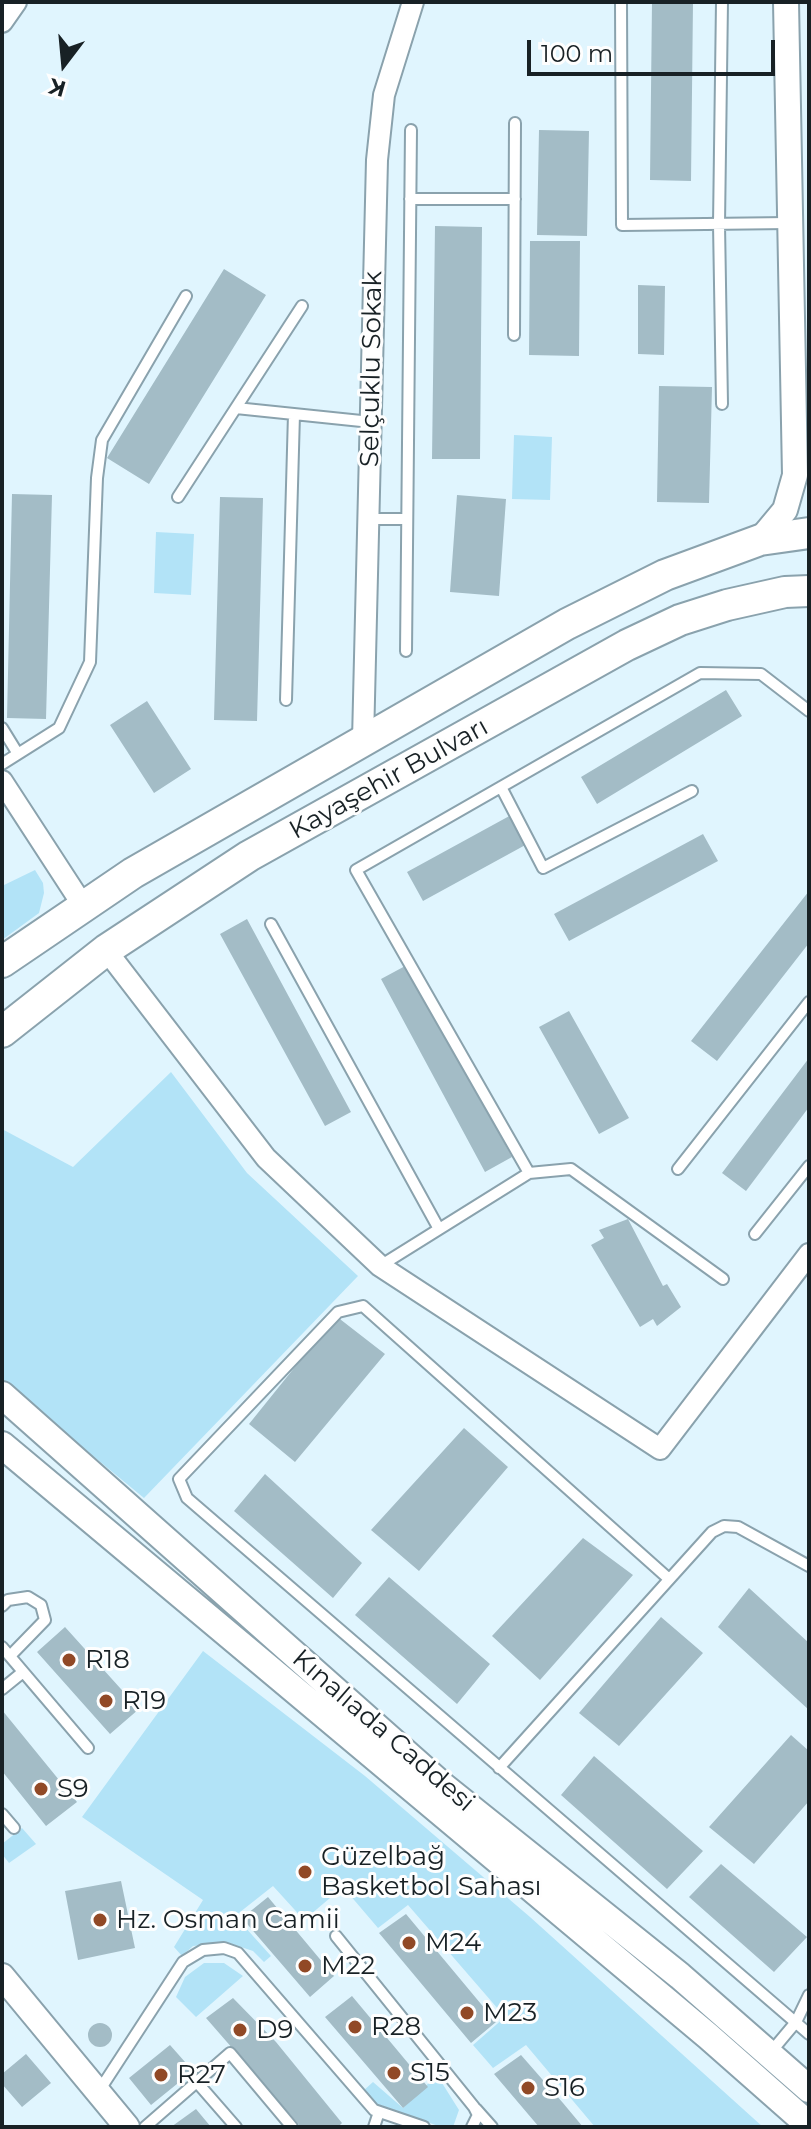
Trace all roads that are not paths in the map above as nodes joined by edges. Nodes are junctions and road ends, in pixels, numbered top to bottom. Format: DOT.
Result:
graph roads {
  1 [pos="16,2"];
  2 [pos="413,2"];
  3 [pos="621,2"];
  4 [pos="722,2"];
  5 [pos="786,2"];
  6 [pos="2,22"];
  7 [pos="515,123"];
  8 [pos="411,130"];
  9 [pos="410,199"];
  10 [pos="515,199"];
  11 [pos="791,223"];
  12 [pos="719,224"];
  13 [pos="186,296"];
  14 [pos="302,306"];
  15 [pos="514,335"];
  16 [pos="722,404"];
  17 [pos="236,408"];
  18 [pos="294,414"];
  19 [pos="371,422"];
  20 [pos="178,497"];
  21 [pos="368,519"];
  22 [pos="405,519"];
  23 [pos="809,533"];
  24 [pos="760,540"];
  25 [pos="809,591"];
  26 [pos="406,651"];
  27 [pos="286,700"];
  28 [pos="809,711"];
  29 [pos="2,728"];
  30 [pos="363,740"];
  31 [pos="18,754"];
  32 [pos="2,764"];
  33 [pos="2,781"];
  34 [pos="501,787"];
  35 [pos="692,791"];
  36 [pos="228,817"];
  37 [pos="249,856"];
  38 [pos="82,904"];
  39 [pos="271,924"];
  40 [pos="106,950"];
  41 [pos="5,961"];
  42 [pos="44,999"];
  43 [pos="809,1002"];
  44 [pos="2,1006"];
  45 [pos="2,1032"];
  46 [pos="809,1166"];
  47 [pos="678,1169"];
  48 [pos="529,1173"];
  49 [pos="439,1229"];
  50 [pos="755,1234"];
  51 [pos="809,1254"];
  52 [pos="380,1266"];
  53 [pos="723,1279"];
  54 [pos="2,1395"];
  55 [pos="2,1445"];
  56 [pos="809,1566"];
  57 [pos="669,1579"];
  58 [pos="2,1606"];
  59 [pos="2,1647"];
  60 [pos="10,1656"];
  61 [pos="23,1672"];
  62 [pos="2,1689"];
  63 [pos="88,1748"];
  64 [pos="499,1768"];
  65 [pos="2,1814"];
  66 [pos="14,1828"];
  67 [pos="336,1936"];
  68 [pos="2,1976"];
  69 [pos="809,1995"];
  70 [pos="796,2022"];
  71 [pos="809,2034"];
  72 [pos="769,2054"];
  73 [pos="195,2080"];
  74 [pos="809,2089"];
  75 [pos="98,2093"];
  76 [pos="474,2107"];
  77 [pos="379,2112"];
  78 [pos="809,2125"];
  79 [pos="127,2127"];
  80 [pos="145,2127"];
  81 [pos="236,2127"];
  82 [pos="292,2127"];
  83 [pos="374,2127"];
  84 [pos="424,2127"];
  85 [pos="472,2127"];
  86 [pos="492,2127"];
  1 -- 6 [label="street"];
  2 -- 19 [label="street, Selçuklu Sokak"];
  3 -- 12 [label="lane"];
  4 -- 12 [label="lane"];
  5 -- 11 [label="street"];
  7 -- 10 [label="lane"];
  8 -- 9 [label="lane"];
  9 -- 10 [label="lane"];
  9 -- 22 [label="lane"];
  10 -- 15 [label="lane"];
  11 -- 12 [label="lane"];
  11 -- 24 [label="street"];
  12 -- 16 [label="lane"];
  13 -- 31 [label="lane"];
  14 -- 17 [label="lane"];
  17 -- 18 [label="lane"];
  17 -- 20 [label="lane"];
  18 -- 19 [label="lane"];
  18 -- 27 [label="lane"];
  19 -- 21 [label="street, Selçuklu Sokak"];
  21 -- 22 [label="lane"];
  21 -- 30 [label="street, Selçuklu Sokak"];
  22 -- 26 [label="lane"];
  23 -- 24 [label="main road, Kayaşehir Bulvarı"];
  24 -- 30 [label="main road, Kayaşehir Bulvarı"];
  25 -- 37 [label="main road, Kayaşehir Bulvarı"];
  28 -- 34 [label="lane"];
  29 -- 31 [label="lane"];
  30 -- 36 [label="main road, Kayaşehir Bulvarı"];
  31 -- 32 [label="lane"];
  33 -- 38 [label="street"];
  34 -- 35 [label="lane"];
  34 -- 48 [label="lane"];
  36 -- 37 [label="main road"];
  36 -- 38 [label="main road, Kayaşehir Bulvarı"];
  37 -- 40 [label="main road, Kayaşehir Bulvarı"];
  38 -- 41 [label="main road, Kayaşehir Bulvarı"];
  39 -- 49 [label="lane"];
  40 -- 42 [label="main road, Kayaşehir Bulvarı"];
  40 -- 52 [label="street"];
  42 -- 44 [label="main road"];
  42 -- 45 [label="main road, Kayaşehir Bulvarı"];
  43 -- 47 [label="lane"];
  46 -- 50 [label="lane"];
  48 -- 49 [label="lane"];
  48 -- 53 [label="lane"];
  49 -- 52 [label="lane"];
  51 -- 52 [label="street"];
  54 -- 72 [label="main road, Kınalıada Caddesi"];
  55 -- 78 [label="main road, Kınalıada Caddesi"];
  56 -- 57 [label="lane"];
  57 -- 64 [label="lane"];
  57 -- 64 [label="lane"];
  58 -- 60 [label="lane"];
  59 -- 60 [label="lane"];
  60 -- 61 [label="lane"];
  61 -- 62 [label="lane"];
  61 -- 63 [label="lane"];
  64 -- 70 [label="lane"];
  65 -- 66 [label="lane"];
  67 -- 76 [label="lane"];
  68 -- 75 [label="street"];
  69 -- 70 [label="lane"];
  70 -- 71 [label="lane"];
  70 -- 72 [label="lane"];
  72 -- 74 [label="main road, Kınalıada Caddesi"];
  73 -- 80 [label="lane"];
  73 -- 81 [label="lane"];
  73 -- 82 [label="lane"];
  75 -- 77 [label="lane"];
  75 -- 79 [label="street"];
  76 -- 85 [label="lane"];
  76 -- 86 [label="lane"];
  77 -- 83 [label="lane"];
  77 -- 84 [label="lane"];
}
